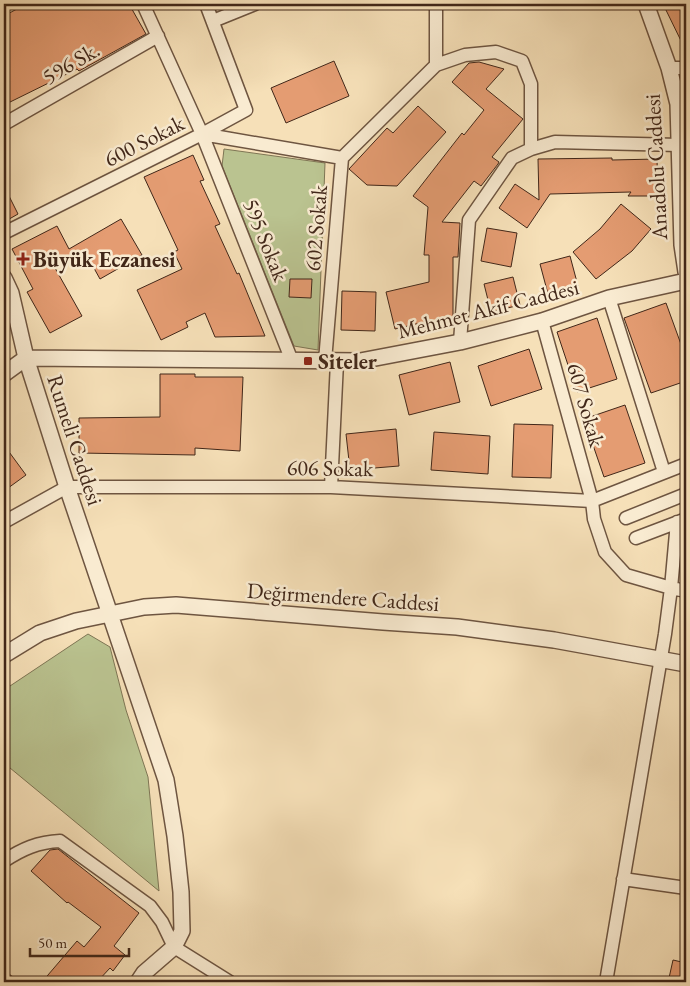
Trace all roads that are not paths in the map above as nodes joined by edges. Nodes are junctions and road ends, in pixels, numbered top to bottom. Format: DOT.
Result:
graph roads {
  1 [pos="143,4"];
  2 [pos="206,4"];
  3 [pos="256,4"];
  4 [pos="436,4"];
  5 [pos="646,4"];
  6 [pos="213,21"];
  7 [pos="158,36"];
  8 [pos="436,65"];
  9 [pos="669,68"];
  10 [pos="686,68"];
  11 [pos="4,124"];
  12 [pos="202,134"];
  13 [pos="679,145"];
  14 [pos="531,149"];
  15 [pos="342,158"];
  16 [pos="4,233"];
  17 [pos="686,272"];
  18 [pos="4,278"];
  19 [pos="686,281"];
  20 [pos="609,298"];
  21 [pos="542,321"];
  22 [pos="460,342"];
  23 [pos="26,358"];
  24 [pos="292,361"];
  25 [pos="331,362"];
  26 [pos="4,374"];
  27 [pos="686,464"];
  28 [pos="664,472"];
  29 [pos="67,487"];
  30 [pos="331,487"];
  31 [pos="686,494"];
  32 [pos="592,501"];
  33 [pos="626,518"];
  34 [pos="682,520"];
  35 [pos="4,522"];
  36 [pos="636,538"];
  37 [pos="671,588"];
  38 [pos="686,591"];
  39 [pos="111,615"];
  40 [pos="4,654"];
  41 [pos="660,659"];
  42 [pos="686,664"];
  43 [pos="4,861"];
  44 [pos="623,879"];
  45 [pos="686,888"];
  46 [pos="174,947"];
  47 [pos="4,979"];
  48 [pos="8,982"];
  49 [pos="138,982"];
  50 [pos="230,982"];
  51 [pos="606,982"];
  1 -- 7 [label="street, 595 Sokak"];
  2 -- 6 [label="street"];
  3 -- 6 [label="street"];
  4 -- 8 [label="street"];
  5 -- 9 [label="street, Anadolu Caddesi"];
  6 -- 12 [label="street"];
  7 -- 11 [label="street, 596 Sk."];
  7 -- 12 [label="street, 595 Sokak"];
  8 -- 14 [label="street"];
  8 -- 15 [label="street"];
  9 -- 10 [label="street"];
  9 -- 13 [label="street, Anadolu Caddesi"];
  12 -- 15 [label="street, 600 Sokak"];
  12 -- 16 [label="street, 600 Sokak"];
  12 -- 24 [label="street, 595 Sokak"];
  13 -- 14 [label="street"];
  13 -- 17 [label="street, Anadolu Caddesi"];
  14 -- 22 [label="street"];
  15 -- 25 [label="street, 602 Sokak"];
  18 -- 23 [label="street, Rumeli Caddesi"];
  19 -- 20 [label="street, Mehmet Akif Caddesi"];
  20 -- 21 [label="street, Mehmet Akif Caddesi"];
  20 -- 28 [label="street"];
  21 -- 22 [label="street, Mehmet Akif Caddesi"];
  21 -- 32 [label="street, 607 Sokak"];
  22 -- 25 [label="street, Mehmet Akif Caddesi"];
  23 -- 24 [label="street, Mehmet Akif Caddesi"];
  23 -- 26 [label="street"];
  23 -- 29 [label="street, Rumeli Caddesi"];
  24 -- 25 [label="street, Mehmet Akif Caddesi"];
  25 -- 30 [label="street, 602 Sokak"];
  27 -- 28 [label="street"];
  28 -- 32 [label="street"];
  29 -- 30 [label="street, 606 Sokak"];
  29 -- 35 [label="street"];
  29 -- 39 [label="street, Rumeli Caddesi"];
  30 -- 32 [label="street, 606 Sokak"];
  31 -- 33 [label="street"];
  32 -- 37 [label="street, 607 Sokak"];
  34 -- 36 [label="street"];
  34 -- 37 [label="street"];
  37 -- 38 [label="street, 607 Sokak"];
  37 -- 41 [label="street"];
  39 -- 40 [label="street, Değirmendere Caddesi"];
  39 -- 41 [label="street, Değirmendere Caddesi"];
  39 -- 46 [label="street, Rumeli Caddesi"];
  41 -- 42 [label="street, Değirmendere Caddesi"];
  41 -- 44 [label="street"];
  43 -- 46 [label="street"];
  44 -- 45 [label="street"];
  44 -- 51 [label="street"];
  46 -- 49 [label="street"];
  46 -- 50 [label="street"];
  47 -- 48 [label="street"];
}
